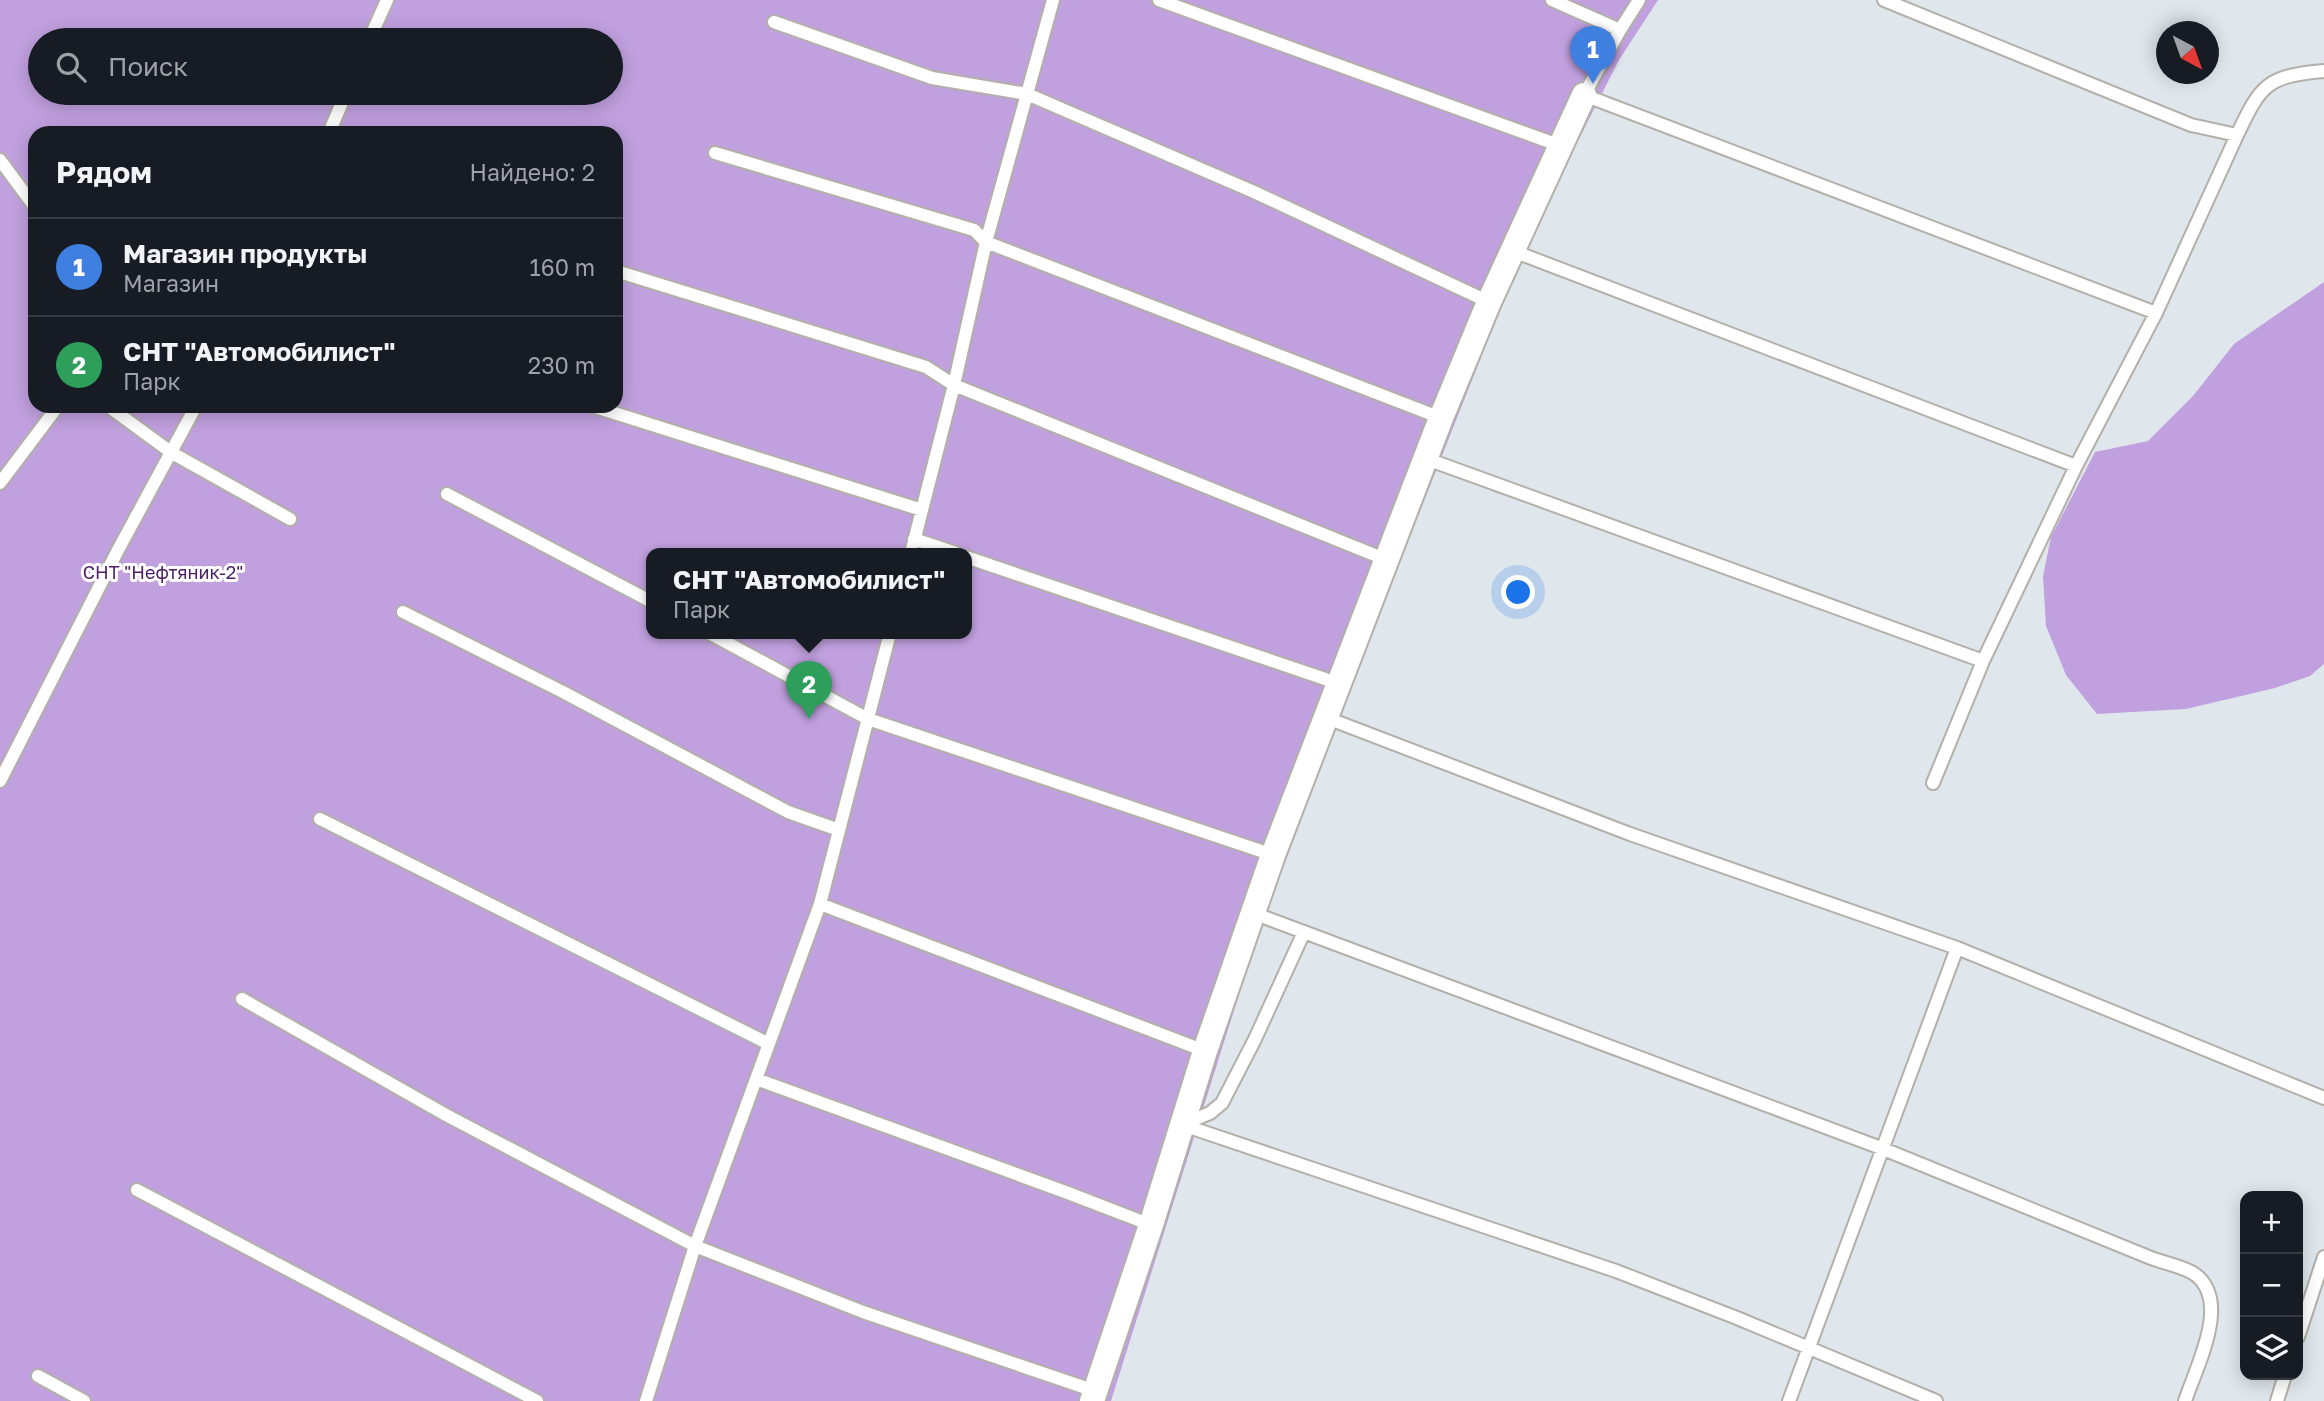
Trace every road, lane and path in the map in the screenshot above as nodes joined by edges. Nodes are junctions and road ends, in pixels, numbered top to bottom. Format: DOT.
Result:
graph roads {
  1 [pos="387,0"];
  2 [pos="1053,0"];
  3 [pos="1159,0"];
  4 [pos="1552,0"];
  5 [pos="1639,0"];
  6 [pos="1884,0"];
  7 [pos="774,22"];
  8 [pos="374,28"];
  9 [pos="1620,30"];
  10 [pos="2324,71"];
  11 [pos="1027,94"];
  12 [pos="1584,95"];
  13 [pos="341,105"];
  14 [pos="331,126"];
  15 [pos="2237,135"];
  16 [pos="1561,146"];
  17 [pos="715,153"];
  18 [pos="0,160"];
  19 [pos="28,198"];
  20 [pos="986,242"];
  21 [pos="1513,251"];
  22 [pos="623,273"];
  23 [pos="1489,302"];
  24 [pos="2156,313"];
  25 [pos="954,385"];
  26 [pos="53,413"];
  27 [pos="118,413"];
  28 [pos="192,413"];
  29 [pos="614,413"];
  30 [pos="1441,418"];
  31 [pos="172,453"];
  32 [pos="1427,459"];
  33 [pos="2076,466"];
  34 [pos="0,483"];
  35 [pos="447,494"];
  36 [pos="922,510"];
  37 [pos="290,519"];
  38 [pos="915,539"];
  39 [pos="912,548"];
  40 [pos="941,548"];
  41 [pos="972,558"];
  42 [pos="1387,560"];
  43 [pos="646,599"];
  44 [pos="403,612"];
  45 [pos="720,639"];
  46 [pos="888,639"];
  47 [pos="1983,661"];
  48 [pos="1340,684"];
  49 [pos="1326,718"];
  50 [pos="868,719"];
  51 [pos="0,781"];
  52 [pos="1933,783"];
  53 [pos="320,819"];
  54 [pos="839,830"];
  55 [pos="1273,855"];
  56 [pos="820,904"];
  57 [pos="1253,913"];
  58 [pos="1304,932"];
  59 [pos="1957,948"];
  60 [pos="243,999"];
  61 [pos="769,1044"];
  62 [pos="1205,1051"];
  63 [pos="756,1079"];
  64 [pos="2324,1098"];
  65 [pos="1182,1125"];
  66 [pos="1881,1148"];
  67 [pos="137,1190"];
  68 [pos="1151,1225"];
  69 [pos="695,1246"];
  70 [pos="2324,1257"];
  71 [pos="2303,1322"];
  72 [pos="1809,1348"];
  73 [pos="38,1376"];
  74 [pos="2284,1380"];
  75 [pos="1094,1396"];
  76 [pos="84,1401"];
  77 [pos="537,1401"];
  78 [pos="646,1401"];
  79 [pos="1789,1401"];
  80 [pos="1936,1401"];
  81 [pos="2185,1401"];
  82 [pos="2277,1401"];
  1 -- 8 [label="lane"];
  2 -- 11 [label="lane"];
  3 -- 16 [label="lane"];
  4 -- 9 [label="lane"];
  5 -- 9 [label="lane"];
  6 -- 15 [label="lane"];
  7 -- 11 [label="lane"];
  9 -- 12 [label="lane"];
  10 -- 15 [label="lane"];
  11 -- 20 [label="lane"];
  11 -- 23 [label="lane"];
  12 -- 16 [label="street"];
  12 -- 24 [label="lane"];
  13 -- 14 [label="lane"];
  15 -- 24 [label="lane"];
  16 -- 21 [label="street"];
  17 -- 20 [label="lane"];
  18 -- 19 [label="lane"];
  20 -- 25 [label="lane"];
  20 -- 30 [label="lane"];
  21 -- 23 [label="street"];
  21 -- 33 [label="lane"];
  22 -- 25 [label="lane"];
  23 -- 30 [label="street"];
  24 -- 33 [label="lane"];
  25 -- 36 [label="lane"];
  25 -- 42 [label="lane"];
  26 -- 34 [label="lane"];
  27 -- 31 [label="lane"];
  28 -- 31 [label="lane"];
  29 -- 36 [label="lane"];
  30 -- 32 [label="street"];
  31 -- 37 [label="lane"];
  31 -- 51 [label="lane"];
  32 -- 42 [label="street"];
  32 -- 47 [label="lane"];
  33 -- 47 [label="lane"];
  35 -- 43 [label="lane"];
  36 -- 38 [label="lane"];
  38 -- 39 [label="lane"];
  38 -- 40 [label="lane"];
  41 -- 48 [label="lane"];
  42 -- 48 [label="street"];
  44 -- 54 [label="lane"];
  45 -- 50 [label="lane"];
  46 -- 50 [label="lane"];
  47 -- 52 [label="lane"];
  48 -- 49 [label="street"];
  49 -- 55 [label="street"];
  49 -- 59 [label="lane"];
  50 -- 54 [label="lane"];
  50 -- 55 [label="lane"];
  53 -- 61 [label="lane"];
  54 -- 56 [label="lane"];
  55 -- 57 [label="street"];
  56 -- 61 [label="lane"];
  56 -- 62 [label="lane"];
  57 -- 58 [label="lane"];
  57 -- 62 [label="street"];
  58 -- 65 [label="lane"];
  58 -- 66 [label="lane"];
  59 -- 64 [label="lane"];
  59 -- 66 [label="lane"];
  60 -- 69 [label="lane"];
  61 -- 63 [label="lane"];
  62 -- 65 [label="street"];
  63 -- 68 [label="lane"];
  63 -- 69 [label="lane"];
  65 -- 68 [label="street"];
  65 -- 72 [label="lane"];
  66 -- 72 [label="lane"];
  66 -- 81 [label="lane"];
  67 -- 77 [label="lane"];
  68 -- 75 [label="street"];
  69 -- 75 [label="lane"];
  69 -- 78 [label="lane"];
  70 -- 71 [label="lane"];
  72 -- 79 [label="lane"];
  72 -- 80 [label="lane"];
  73 -- 76 [label="lane"];
  74 -- 82 [label="lane"];
}
